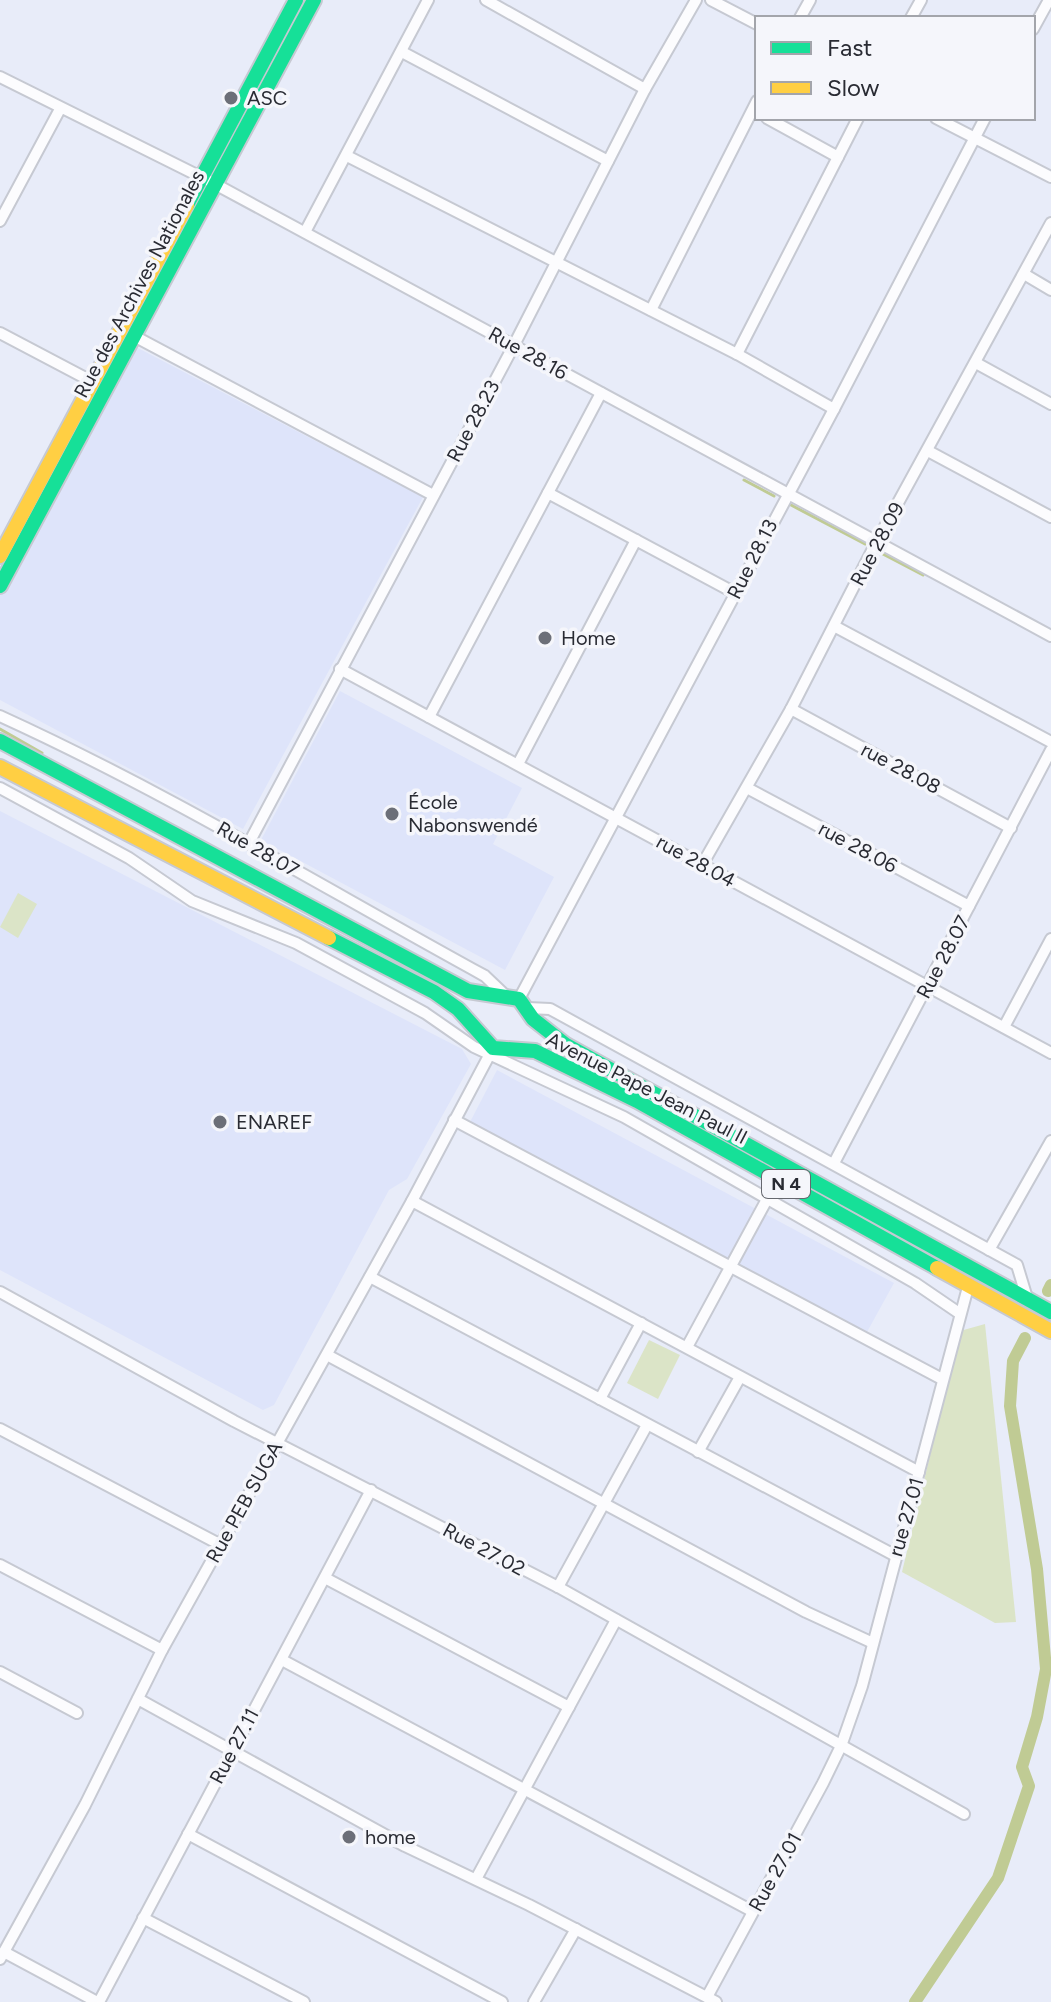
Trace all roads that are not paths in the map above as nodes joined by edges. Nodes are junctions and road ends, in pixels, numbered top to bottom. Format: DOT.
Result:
graph roads {
  1 [pos="296,0"];
  2 [pos="314,0"];
  3 [pos="428,0"];
  4 [pos="486,0"];
  5 [pos="696,0"];
  6 [pos="711,0"];
  7 [pos="1049,0"];
  8 [pos="755,23"];
  9 [pos="1035,25"];
  10 [pos="402,52"];
  11 [pos="0,77"];
  12 [pos="645,89"];
  13 [pos="755,108"];
  14 [pos="60,109"];
  15 [pos="771,120"];
  16 [pos="857,120"];
  17 [pos="940,120"];
  18 [pos="984,120"];
  19 [pos="974,138"];
  20 [pos="347,156"];
  21 [pos="838,157"];
  22 [pos="608,161"];
  23 [pos="1051,177"];
  24 [pos="208,181"];
  25 [pos="0,221"];
  26 [pos="1051,223"];
  27 [pos="305,232"];
  28 [pos="556,264"];
  29 [pos="1024,274"];
  30 [pos="1051,290"];
  31 [pos="651,310"];
  32 [pos="0,333"];
  33 [pos="134,336"];
  34 [pos="514,345"];
  35 [pos="737,354"];
  36 [pos="976,363"];
  37 [pos="93,382"];
  38 [pos="601,393"];
  39 [pos="1051,404"];
  40 [pos="834,409"];
  41 [pos="928,451"];
  42 [pos="548,493"];
  43 [pos="786,494"];
  44 [pos="433,495"];
  45 [pos="1051,517"];
  46 [pos="636,540"];
  47 [pos="876,543"];
  48 [pos="0,556"];
  49 [pos="0,586"];
  50 [pos="735,593"];
  51 [pos="834,626"];
  52 [pos="1051,636"];
  53 [pos="340,669"];
  54 [pos="791,709"];
  55 [pos="0,716"];
  56 [pos="429,717"];
  57 [pos="0,741"];
  58 [pos="1051,742"];
  59 [pos="1051,750"];
  60 [pos="518,764"];
  61 [pos="0,767"];
  62 [pos="0,788"];
  63 [pos="747,788"];
  64 [pos="615,818"];
  65 [pos="1011,828"];
  66 [pos="250,841"];
  67 [pos="702,865"];
  68 [pos="969,906"];
  69 [pos="1051,939"];
  70 [pos="926,988"];
  71 [pos="516,1004"];
  72 [pos="1004,1027"];
  73 [pos="479,1028"];
  74 [pos="516,1049"];
  75 [pos="491,1051"];
  76 [pos="1051,1053"];
  77 [pos="454,1120"];
  78 [pos="1051,1141"];
  79 [pos="834,1163"];
  80 [pos="778,1179"];
  81 [pos="767,1200"];
  82 [pos="412,1201"];
  83 [pos="989,1250"];
  84 [pos="731,1268"];
  85 [pos="370,1277"];
  86 [pos="968,1287"];
  87 [pos="0,1292"];
  88 [pos="1028,1300"];
  89 [pos="1051,1312"];
  90 [pos="959,1313"];
  91 [pos="641,1323"];
  92 [pos="1051,1331"];
  93 [pos="687,1347"];
  94 [pos="327,1355"];
  95 [pos="740,1377"];
  96 [pos="942,1379"];
  97 [pos="600,1399"];
  98 [pos="647,1425"];
  99 [pos="0,1429"];
  100 [pos="276,1442"];
  101 [pos="698,1452"];
  102 [pos="919,1472"];
  103 [pos="371,1490"];
  104 [pos="604,1503"];
  105 [pos="221,1545"];
  106 [pos="896,1556"];
  107 [pos="0,1565"];
  108 [pos="325,1578"];
  109 [pos="558,1587"];
  110 [pos="616,1620"];
  111 [pos="873,1643"];
  112 [pos="162,1650"];
  113 [pos="282,1660"];
  114 [pos="0,1672"];
  115 [pos="138,1699"];
  116 [pos="569,1707"];
  117 [pos="77,1713"];
  118 [pos="841,1746"];
  119 [pos="232,1749"];
  120 [pos="525,1788"];
  121 [pos="964,1814"];
  122 [pos="188,1834"];
  123 [pos="476,1879"];
  124 [pos="752,1911"];
  125 [pos="143,1918"];
  126 [pos="576,1929"];
  127 [pos="2,1955"];
  128 [pos="712,2000"];
  129 [pos="98,2002"];
  130 [pos="304,2002"];
  131 [pos="502,2002"];
  132 [pos="534,2002"];
  1 -- 24 [label="main road, Rue des Archives Nationales"];
  2 -- 24 [label="main road, Rue des Archives Nationales"];
  3 -- 10 [label="street"];
  4 -- 12 [label="street"];
  5 -- 12 [label="street, Rue 28.23"];
  6 -- 8 [label="street"];
  7 -- 9 [label="street"];
  10 -- 20 [label="street"];
  10 -- 22 [label="street"];
  11 -- 14 [label="street, Rue 28.16"];
  12 -- 22 [label="street, Rue 28.23"];
  13 -- 31 [label="street"];
  14 -- 24 [label="street, Rue 28.16"];
  14 -- 25 [label="street"];
  15 -- 21 [label="street"];
  16 -- 21 [label="street"];
  17 -- 19 [label="street"];
  18 -- 19 [label="street, Rue 28.13"];
  19 -- 23 [label="street"];
  19 -- 40 [label="street, Rue 28.13"];
  20 -- 27 [label="street"];
  20 -- 28 [label="street"];
  21 -- 35 [label="street"];
  22 -- 28 [label="street, Rue 28.23"];
  24 -- 27 [label="street, Rue 28.16"];
  24 -- 33 [label="main road, Rue des Archives Nationales"];
  24 -- 37 [label="main road, Rue des Archives Nationales"];
  26 -- 29 [label="street, Rue 28.09"];
  27 -- 34 [label="street, Rue 28.16"];
  28 -- 31 [label="street"];
  28 -- 34 [label="street, Rue 28.23"];
  29 -- 30 [label="street"];
  29 -- 36 [label="street, Rue 28.09"];
  31 -- 35 [label="street"];
  32 -- 37 [label="street"];
  33 -- 44 [label="street"];
  33 -- 49 [label="main road, Rue des Archives Nationales"];
  34 -- 38 [label="street, Rue 28.16"];
  34 -- 44 [label="street, Rue 28.23"];
  35 -- 40 [label="street"];
  36 -- 39 [label="street"];
  36 -- 41 [label="street, Rue 28.09"];
  37 -- 48 [label="main road, Rue des Archives Nationales"];
  38 -- 42 [label="street"];
  38 -- 43 [label="street, Rue 28.16"];
  40 -- 43 [label="street, Rue 28.13"];
  41 -- 45 [label="street"];
  41 -- 47 [label="street, Rue 28.09"];
  42 -- 46 [label="street"];
  42 -- 56 [label="street"];
  43 -- 47 [label="street, Rue 28.16"];
  43 -- 50 [label="street, Rue 28.13"];
  44 -- 53 [label="street, Rue 28.23"];
  46 -- 50 [label="street"];
  46 -- 60 [label="street"];
  47 -- 51 [label="street, Rue 28.09"];
  47 -- 52 [label="street, Rue 28.16"];
  50 -- 64 [label="street, Rue 28.13"];
  51 -- 54 [label="street, Rue 28.09"];
  51 -- 58 [label="street"];
  53 -- 56 [label="street, rue 28.04"];
  53 -- 66 [label="street, Rue 28.23"];
  54 -- 63 [label="street, Rue 28.09"];
  54 -- 65 [label="street, rue 28.08"];
  55 -- 66 [label="street, Rue 28.07"];
  56 -- 60 [label="street, rue 28.04"];
  57 -- 71 [label="main road, Avenue Pape Jean Paul II / N 4"];
  59 -- 65 [label="street, Rue 28.07"];
  60 -- 64 [label="street, rue 28.04"];
  61 -- 73 [label="main road"];
  62 -- 75 [label="street"];
  63 -- 67 [label="street, Rue 28.09"];
  63 -- 68 [label="street, rue 28.06"];
  64 -- 67 [label="street, rue 28.04"];
  64 -- 71 [label="street, Rue 28.13"];
  65 -- 68 [label="street, Rue 28.07"];
  66 -- 71 [label="street, Rue 28.07"];
  67 -- 70 [label="street, rue 28.04"];
  68 -- 70 [label="street, Rue 28.07"];
  69 -- 72 [label="street"];
  70 -- 72 [label="street, rue 28.04"];
  70 -- 79 [label="street, Rue 28.07"];
  71 -- 73 [label="main road"];
  71 -- 74 [label="main road, Avenue Pape Jean Paul II"];
  71 -- 79 [label="street, Rue 28.07"];
  71 -- 88 [label="main road, Avenue Pape Jean Paul II / N 4"];
  72 -- 76 [label="street, rue 28.04"];
  73 -- 75 [label="main road"];
  74 -- 75 [label="main road, Avenue Pape Jean Paul II / N 4"];
  74 -- 80 [label="main road, Avenue Pape Jean Paul II / N 4"];
  75 -- 77 [label="street, Rue PEB SUGA"];
  75 -- 81 [label="street"];
  77 -- 82 [label="street, Rue PEB SUGA"];
  77 -- 84 [label="street"];
  78 -- 83 [label="street"];
  79 -- 83 [label="street, Rue 28.07"];
  80 -- 81 [label="street"];
  80 -- 86 [label="main road, Avenue Pape Jean Paul II / N 4"];
  81 -- 84 [label="street"];
  81 -- 90 [label="street"];
  82 -- 85 [label="street, Rue PEB SUGA"];
  82 -- 91 [label="street"];
  83 -- 88 [label="street, Rue 28.07"];
  84 -- 93 [label="street"];
  84 -- 96 [label="street"];
  85 -- 94 [label="street, Rue PEB SUGA"];
  85 -- 97 [label="street"];
  86 -- 90 [label="street, rue 27.01"];
  86 -- 92 [label="main road, Avenue Pape Jean Paul II / N 4"];
  87 -- 100 [label="street, Rue 27.02"];
  88 -- 89 [label="main road, Avenue Pape Jean Paul II / N 4"];
  90 -- 96 [label="street, rue 27.01"];
  91 -- 93 [label="street"];
  91 -- 97 [label="street"];
  93 -- 95 [label="street"];
  94 -- 100 [label="street, Rue PEB SUGA"];
  94 -- 104 [label="street"];
  95 -- 101 [label="street"];
  95 -- 102 [label="street"];
  96 -- 102 [label="street, rue 27.01"];
  97 -- 98 [label="street"];
  98 -- 101 [label="street"];
  98 -- 104 [label="street"];
  99 -- 105 [label="street"];
  100 -- 103 [label="street, Rue 27.02"];
  100 -- 105 [label="street, Rue PEB SUGA"];
  101 -- 106 [label="street"];
  102 -- 106 [label="street, rue 27.01"];
  103 -- 108 [label="street, Rue 27.11"];
  103 -- 109 [label="street, Rue 27.02"];
  104 -- 109 [label="street"];
  104 -- 111 [label="street"];
  105 -- 112 [label="street, Rue PEB SUGA"];
  106 -- 111 [label="street, rue 27.01"];
  107 -- 112 [label="street"];
  108 -- 113 [label="street, Rue 27.11"];
  108 -- 116 [label="street"];
  109 -- 110 [label="street, Rue 27.02"];
  110 -- 116 [label="street"];
  110 -- 118 [label="street, Rue 27.02"];
  111 -- 118 [label="street, rue 27.01"];
  112 -- 115 [label="street, Rue PEB SUGA"];
  113 -- 119 [label="street, Rue 27.11"];
  113 -- 120 [label="street"];
  114 -- 117 [label="street"];
  115 -- 119 [label="street"];
  115 -- 127 [label="street, Rue PEB SUGA"];
  116 -- 120 [label="street"];
  118 -- 121 [label="street, Rue 27.02"];
  118 -- 124 [label="street, Rue 27.01"];
  119 -- 122 [label="street, Rue 27.11"];
  119 -- 123 [label="street"];
  120 -- 123 [label="street"];
  120 -- 124 [label="street"];
  122 -- 125 [label="street, Rue 27.11"];
  122 -- 131 [label="street"];
  123 -- 126 [label="street"];
  124 -- 128 [label="street, Rue 27.01"];
  125 -- 129 [label="street, Rue 27.11"];
  125 -- 130 [label="street"];
  126 -- 128 [label="street"];
  126 -- 132 [label="street"];
  127 -- 129 [label="street"];
}
